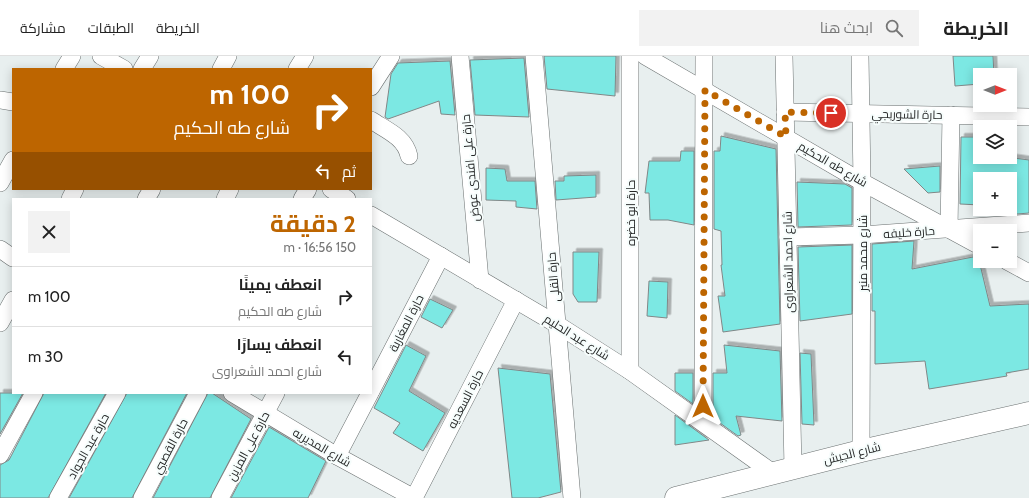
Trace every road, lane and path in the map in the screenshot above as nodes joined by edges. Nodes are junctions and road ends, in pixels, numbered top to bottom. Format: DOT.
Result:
graph roads {
  1 [pos="72,56"];
  2 [pos="101,56"];
  3 [pos="150,56"];
  4 [pos="228,56"];
  5 [pos="305,56"];
  6 [pos="391,56"];
  7 [pos="460,56"];
  8 [pos="534,56"];
  9 [pos="630,56"];
  10 [pos="645,56"];
  11 [pos="704,56"];
  12 [pos="784,56"];
  13 [pos="860,56"];
  14 [pos="65,68"];
  15 [pos="122,68"];
  16 [pos="143,68"];
  17 [pos="222,68"];
  18 [pos="299,68"];
  19 [pos="372,85"];
  20 [pos="705,90"];
  21 [pos="0,100"];
  22 [pos="12,102"];
  23 [pos="785,112"];
  24 [pos="974,112"];
  25 [pos="1000,112"];
  26 [pos="861,113"];
  27 [pos="951,115"];
  28 [pos="1029,117"];
  29 [pos="372,121"];
  30 [pos="786,137"];
  31 [pos="409,156"];
  32 [pos="12,162"];
  33 [pos="862,182"];
  34 [pos="0,183"];
  35 [pos="333,190"];
  36 [pos="345,198"];
  37 [pos="372,217"];
  38 [pos="1029,223"];
  39 [pos="950,229"];
  40 [pos="862,235"];
  41 [pos="788,237"];
  42 [pos="973,242"];
  43 [pos="0,249"];
  44 [pos="441,256"];
  45 [pos="12,257"];
  46 [pos="1017,266"];
  47 [pos="1029,273"];
  48 [pos="480,280"];
  49 [pos="516,300"];
  50 [pos="12,302"];
  51 [pos="0,323"];
  52 [pos="558,324"];
  53 [pos="630,371"];
  54 [pos="372,390"];
  55 [pos="33,394"];
  56 [pos="116,394"];
  57 [pos="197,394"];
  58 [pos="234,394"];
  59 [pos="275,394"];
  60 [pos="370,394"];
  61 [pos="1029,413"];
  62 [pos="265,414"];
  63 [pos="703,422"];
  64 [pos="861,450"];
  65 [pos="0,454"];
  66 [pos="337,456"];
  67 [pos="783,471"];
  68 [pos="58,498"];
  69 [pos="142,498"];
  70 [pos="220,498"];
  71 [pos="414,498"];
  72 [pos="572,498"];
  73 [pos="676,498"];
  1 -- 14 [label="street"];
  2 -- 15 [label="street"];
  3 -- 16 [label="street"];
  4 -- 17 [label="street"];
  5 -- 18 [label="street"];
  6 -- 19 [label="street"];
  7 -- 48 [label="street, حارة على افندى عوض"];
  8 -- 52 [label="street, حارة القلى"];
  9 -- 53 [label="street, حارة ابو خضره"];
  10 -- 20 [label="street, شارع طه الحكيم"];
  11 -- 20 [label="street"];
  12 -- 23 [label="street, شارع احمد الشعراوى"];
  13 -- 26 [label="street, شارع محمد منير"];
  20 -- 30 [label="street, شارع طه الحكيم"];
  20 -- 63 [label="street"];
  21 -- 22 [label="street"];
  23 -- 26 [label="street, حارة الشوربجي"];
  23 -- 30 [label="street, شارع احمد الشعراوى"];
  24 -- 27 [label="street, حارة الشوربجي"];
  25 -- 28 [label="street, حارة الشوربجي"];
  26 -- 27 [label="street, حارة الشوربجي"];
  26 -- 33 [label="street, شارع محمد منير"];
  27 -- 39 [label="street"];
  29 -- 31 [label="street"];
  30 -- 33 [label="street, شارع طه الحكيم"];
  30 -- 41 [label="street, شارع احمد الشعراوى"];
  32 -- 34 [label="street"];
  33 -- 39 [label="street, شارع طه الحكيم"];
  33 -- 40 [label="street, شارع محمد منير"];
  35 -- 36 [label="street"];
  37 -- 44 [label="street, شارع عبد الحليم"];
  38 -- 39 [label="street, حارة خليفه"];
  39 -- 40 [label="street, حارة خليفه"];
  39 -- 42 [label="street, شارع طه الحكيم"];
  40 -- 41 [label="street, حارة خليفه"];
  40 -- 64 [label="street, شارع محمد منير"];
  41 -- 67 [label="street, شارع احمد الشعراوى"];
  43 -- 45 [label="street"];
  44 -- 48 [label="street, شارع عبد الحليم"];
  44 -- 54 [label="street, حارة المغاربة"];
  46 -- 47 [label="street"];
  48 -- 49 [label="street, شارع عبد الحليم"];
  49 -- 52 [label="street, شارع عبد الحليم"];
  49 -- 71 [label="street, حارة السعديه"];
  50 -- 51 [label="street"];
  52 -- 53 [label="street, شارع عبد الحليم"];
  52 -- 72 [label="street, حارة القلى"];
  53 -- 63 [label="street, شارع عبد الحليم"];
  55 -- 65 [label="street"];
  56 -- 68 [label="street, حارة عبد الجواد"];
  57 -- 69 [label="street, حارة القصبي"];
  58 -- 62 [label="street, شارع المديريه"];
  59 -- 62 [label="street, حارة على المزين"];
  60 -- 66 [label="street, حارة المغاربة"];
  61 -- 64 [label="main road, شارع الجيش"];
  62 -- 66 [label="street, شارع المديريه"];
  62 -- 70 [label="street, حارة على المزين"];
  63 -- 67 [label="street, شارع عبد الحليم"];
  64 -- 67 [label="main road, شارع الجيش"];
  66 -- 71 [label="street, شارع المديريه"];
  67 -- 73 [label="main road, شارع الجيش"];
}
